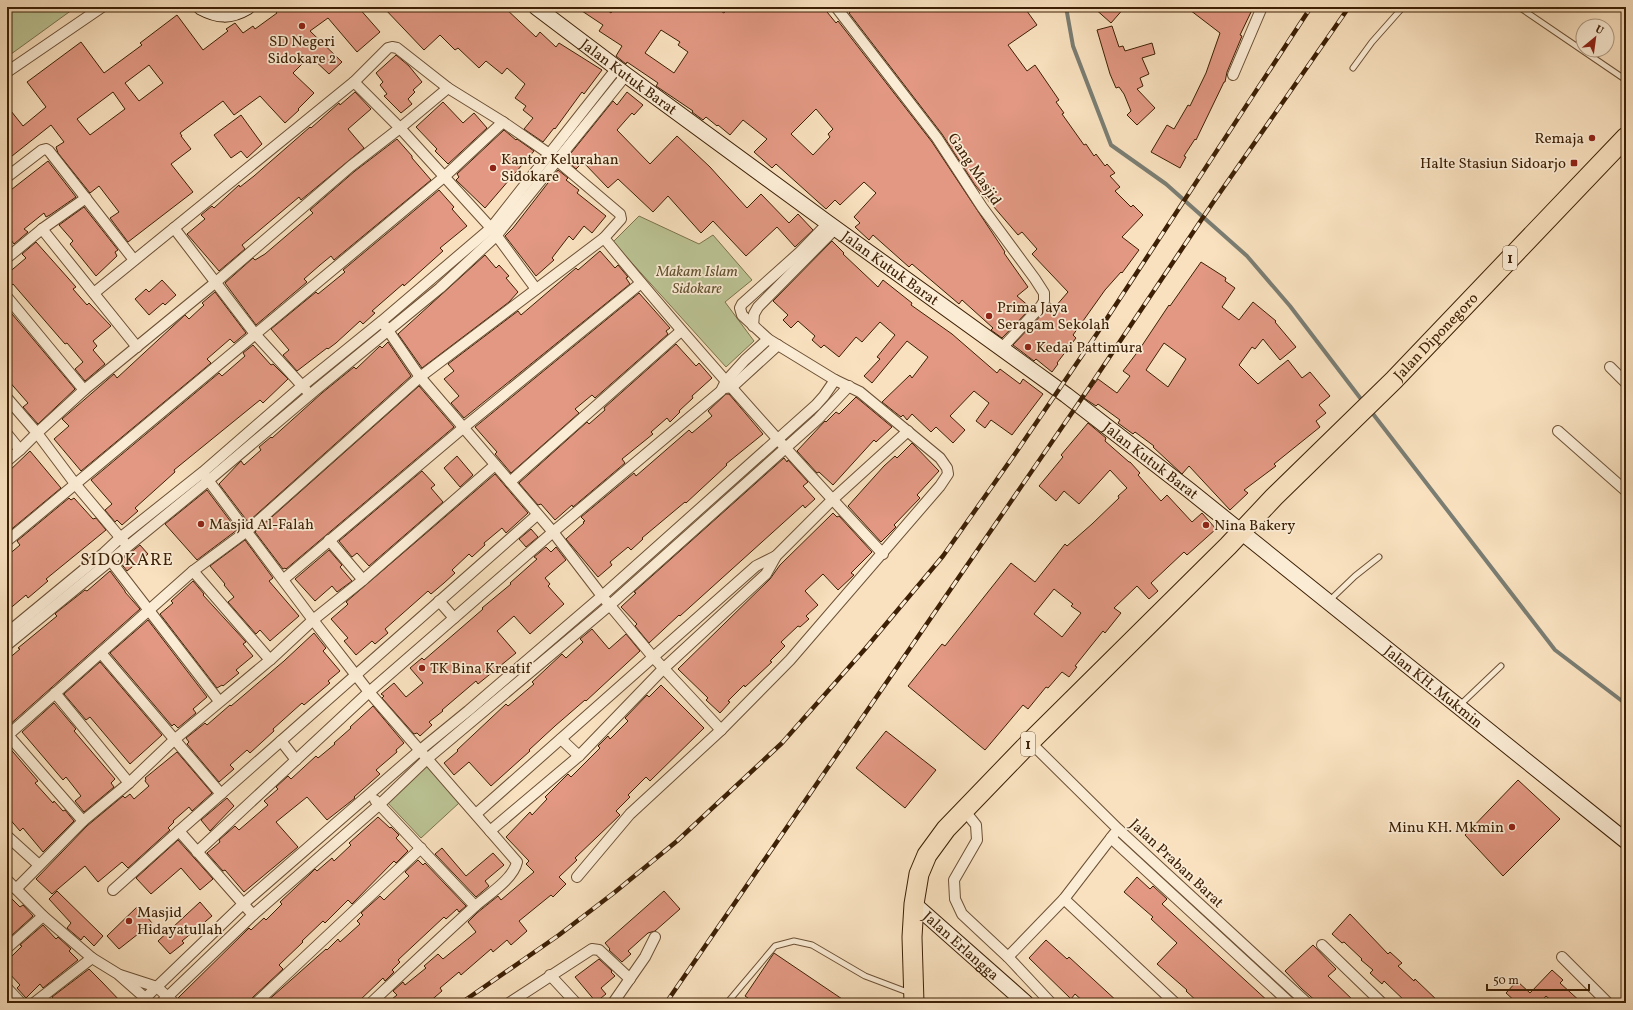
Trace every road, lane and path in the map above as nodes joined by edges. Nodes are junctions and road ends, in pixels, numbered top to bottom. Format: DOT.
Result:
graph roads {
  1 [pos="102,7"];
  2 [pos="200,7"];
  3 [pos="247,7"];
  4 [pos="536,7"];
  5 [pos="836,7"];
  6 [pos="1262,7"];
  7 [pos="1403,7"];
  8 [pos="1519,7"];
  9 [pos="1353,68"];
  10 [pos="7,72"];
  11 [pos="621,72"];
  12 [pos="1233,75"];
  13 [pos="1626,80"];
  14 [pos="354,82"];
  15 [pos="448,88"];
  16 [pos="503,122"];
  17 [pos="400,128"];
  18 [pos="1626,137"];
  19 [pos="548,153"];
  20 [pos="557,161"];
  21 [pos="7,177"];
  22 [pos="444,177"];
  23 [pos="86,198"];
  24 [pos="832,226"];
  25 [pos="174,228"];
  26 [pos="42,229"];
  27 [pos="493,232"];
  28 [pos="604,238"];
  29 [pos="7,258"];
  30 [pos="134,260"];
  31 [pos="216,282"];
  32 [pos="641,283"];
  33 [pos="536,289"];
  34 [pos="94,293"];
  35 [pos="7,298"];
  36 [pos="382,321"];
  37 [pos="753,326"];
  38 [pos="388,331"];
  39 [pos="682,331"];
  40 [pos="255,334"];
  41 [pos="768,339"];
  42 [pos="778,345"];
  43 [pos="138,347"];
  44 [pos="1002,348"];
  45 [pos="1610,367"];
  46 [pos="420,377"];
  47 [pos="835,380"];
  48 [pos="1626,383"];
  49 [pos="302,386"];
  50 [pos="727,386"];
  51 [pos="849,386"];
  52 [pos="84,390"];
  53 [pos="310,394"];
  54 [pos="7,398"];
  55 [pos="464,428"];
  56 [pos="908,431"];
  57 [pos="1558,431"];
  58 [pos="7,434"];
  59 [pos="37,434"];
  60 [pos="776,439"];
  61 [pos="785,448"];
  62 [pos="20,450"];
  63 [pos="7,461"];
  64 [pos="495,465"];
  65 [pos="206,476"];
  66 [pos="510,482"];
  67 [pos="76,485"];
  68 [pos="1626,491"];
  69 [pos="832,500"];
  70 [pos="698,510"];
  71 [pos="537,515"];
  72 [pos="706,520"];
  73 [pos="687,521"];
  74 [pos="694,530"];
  75 [pos="247,531"];
  76 [pos="553,532"];
  77 [pos="1241,532"];
  78 [pos="120,538"];
  79 [pos="329,540"];
  80 [pos="7,541"];
  81 [pos="127,547"];
  82 [pos="883,554"];
  83 [pos="107,556"];
  84 [pos="776,556"];
  85 [pos="1379,557"];
  86 [pos="194,571"];
  87 [pos="284,579"];
  88 [pos="363,580"];
  89 [pos="602,596"];
  90 [pos="439,601"];
  91 [pos="1328,602"];
  92 [pos="610,605"];
  93 [pos="148,611"];
  94 [pos="454,618"];
  95 [pos="313,620"];
  96 [pos="7,633"];
  97 [pos="7,644"];
  98 [pos="101,653"];
  99 [pos="653,657"];
  100 [pos="270,660"];
  101 [pos="1501,666"];
  102 [pos="664,669"];
  103 [pos="356,674"];
  104 [pos="504,680"];
  105 [pos="512,688"];
  106 [pos="369,692"];
  107 [pos="55,694"];
  108 [pos="219,701"];
  109 [pos="1458,707"];
  110 [pos="721,730"];
  111 [pos="8,736"];
  112 [pos="561,739"];
  113 [pos="174,740"];
  114 [pos="281,741"];
  115 [pos="1030,742"];
  116 [pos="419,750"];
  117 [pos="579,756"];
  118 [pos="427,759"];
  119 [pos="296,760"];
  120 [pos="129,783"];
  121 [pos="221,794"];
  122 [pos="369,794"];
  123 [pos="379,805"];
  124 [pos="964,810"];
  125 [pos="476,814"];
  126 [pos="83,821"];
  127 [pos="1118,829"];
  128 [pos="179,831"];
  129 [pos="490,831"];
  130 [pos="7,836"];
  131 [pos="1111,838"];
  132 [pos="1626,841"];
  133 [pos="421,848"];
  134 [pos="198,852"];
  135 [pos="39,865"];
  136 [pos="577,877"];
  137 [pos="7,880"];
  138 [pos="16,889"];
  139 [pos="113,890"];
  140 [pos="1064,899"];
  141 [pos="243,904"];
  142 [pos="914,904"];
  143 [pos="475,906"];
  144 [pos="253,914"];
  145 [pos="43,916"];
  146 [pos="655,938"];
  147 [pos="1322,946"];
  148 [pos="7,948"];
  149 [pos="1008,957"];
  150 [pos="1562,957"];
  151 [pos="92,958"];
  152 [pos="118,974"];
  153 [pos="550,975"];
  154 [pos="630,979"];
  155 [pos="157,987"];
  156 [pos="7,988"];
  157 [pos="914,999"];
  158 [pos="167,1001"];
  159 [pos="145,1002"];
  160 [pos="21,1003"];
  161 [pos="34,1003"];
  162 [pos="256,1003"];
  163 [pos="371,1003"];
  164 [pos="509,1003"];
  165 [pos="576,1003"];
  166 [pos="613,1003"];
  167 [pos="727,1003"];
  168 [pos="1026,1003"];
  169 [pos="1051,1003"];
  170 [pos="1175,1003"];
  171 [pos="1290,1003"];
  172 [pos="1307,1003"];
  173 [pos="1382,1003"];
  174 [pos="1608,1003"];
  1 -- 10 [label="street"];
  2 -- 3 [label="street"];
  4 -- 11 [label="street, Jalan Kutuk Barat"];
  5 -- 44 [label="street, Gang Masjid"];
  6 -- 12 [label="street"];
  7 -- 9 [label="lane"];
  8 -- 13 [label="lane"];
  11 -- 19 [label="street"];
  11 -- 20 [label="street"];
  11 -- 24 [label="street, Jalan Kutuk Barat"];
  14 -- 15 [label="street"];
  14 -- 17 [label="street"];
  14 -- 25 [label="street"];
  15 -- 16 [label="street"];
  15 -- 17 [label="street"];
  16 -- 19 [label="street"];
  16 -- 22 [label="street"];
  17 -- 22 [label="street"];
  17 -- 31 [label="street"];
  18 -- 77 [label="highway, Jalan Diponegoro / 1"];
  19 -- 20 [label="street"];
  19 -- 27 [label="street"];
  20 -- 27 [label="street"];
  20 -- 28 [label="street"];
  21 -- 23 [label="street"];
  22 -- 27 [label="street"];
  22 -- 40 [label="street"];
  23 -- 26 [label="street"];
  23 -- 30 [label="street"];
  24 -- 37 [label="street"];
  24 -- 37 [label="street"];
  24 -- 44 [label="street, Jalan Kutuk Barat"];
  25 -- 30 [label="street"];
  25 -- 31 [label="street"];
  26 -- 29 [label="street"];
  26 -- 34 [label="street"];
  27 -- 33 [label="street"];
  27 -- 36 [label="street"];
  27 -- 38 [label="street"];
  28 -- 32 [label="street"];
  28 -- 33 [label="street"];
  30 -- 34 [label="street"];
  31 -- 40 [label="street"];
  31 -- 43 [label="street"];
  32 -- 39 [label="street"];
  32 -- 55 [label="street"];
  33 -- 46 [label="street"];
  34 -- 43 [label="street"];
  35 -- 52 [label="street"];
  36 -- 38 [label="street"];
  36 -- 49 [label="street"];
  37 -- 41 [label="street"];
  38 -- 46 [label="street"];
  38 -- 53 [label="street"];
  39 -- 50 [label="street"];
  39 -- 66 [label="street"];
  40 -- 49 [label="street"];
  40 -- 67 [label="street"];
  41 -- 42 [label="street"];
  41 -- 50 [label="street"];
  42 -- 47 [label="street"];
  42 -- 50 [label="street"];
  43 -- 52 [label="street"];
  44 -- 77 [label="street, Jalan Kutuk Barat"];
  45 -- 48 [label="street"];
  46 -- 55 [label="street"];
  46 -- 75 [label="street"];
  47 -- 51 [label="street"];
  47 -- 60 [label="street"];
  49 -- 53 [label="street"];
  49 -- 65 [label="street"];
  50 -- 60 [label="street"];
  50 -- 76 [label="street"];
  51 -- 56 [label="street"];
  51 -- 61 [label="street"];
  52 -- 59 [label="street"];
  53 -- 65 [label="street"];
  54 -- 59 [label="street"];
  55 -- 64 [label="street"];
  55 -- 79 [label="street"];
  56 -- 69 [label="street"];
  56 -- 82 [label="street"];
  57 -- 68 [label="street"];
  58 -- 62 [label="street"];
  59 -- 62 [label="street"];
  59 -- 67 [label="street"];
  60 -- 61 [label="street"];
  60 -- 70 [label="street"];
  61 -- 69 [label="street"];
  61 -- 72 [label="street"];
  62 -- 63 [label="street"];
  64 -- 66 [label="street"];
  64 -- 88 [label="street"];
  65 -- 75 [label="street"];
  65 -- 78 [label="street"];
  65 -- 81 [label="street"];
  66 -- 71 [label="street"];
  67 -- 78 [label="street"];
  67 -- 80 [label="street"];
  69 -- 82 [label="street"];
  69 -- 84 [label="street"];
  70 -- 72 [label="street"];
  70 -- 73 [label="street"];
  71 -- 76 [label="street"];
  71 -- 90 [label="street"];
  72 -- 74 [label="street"];
  73 -- 74 [label="street"];
  73 -- 89 [label="street"];
  74 -- 92 [label="street"];
  75 -- 86 [label="street"];
  75 -- 87 [label="street"];
  76 -- 89 [label="street"];
  76 -- 94 [label="street"];
  77 -- 91 [label="street, Jalan KH. Mukmin"];
  77 -- 115 [label="highway, 1"];
  78 -- 81 [label="street"];
  78 -- 83 [label="street"];
  79 -- 87 [label="street"];
  79 -- 88 [label="street"];
  81 -- 83 [label="street"];
  82 -- 110 [label="street"];
  83 -- 93 [label="street"];
  83 -- 96 [label="street"];
  83 -- 97 [label="street"];
  84 -- 99 [label="street"];
  84 -- 102 [label="street"];
  85 -- 91 [label="lane"];
  86 -- 93 [label="street"];
  86 -- 100 [label="street"];
  87 -- 95 [label="street"];
  88 -- 95 [label="street"];
  89 -- 92 [label="street"];
  89 -- 104 [label="street"];
  90 -- 94 [label="street"];
  90 -- 103 [label="street"];
  91 -- 109 [label="street, Jalan KH. Mukmin"];
  92 -- 99 [label="street"];
  92 -- 105 [label="street"];
  93 -- 98 [label="street"];
  93 -- 108 [label="street"];
  94 -- 106 [label="street"];
  95 -- 100 [label="street"];
  95 -- 103 [label="street"];
  98 -- 107 [label="street"];
  98 -- 113 [label="street"];
  99 -- 102 [label="street"];
  99 -- 112 [label="street"];
  100 -- 108 [label="street"];
  101 -- 109 [label="lane"];
  102 -- 110 [label="street"];
  102 -- 117 [label="street"];
  103 -- 106 [label="street"];
  103 -- 114 [label="street"];
  104 -- 105 [label="street"];
  104 -- 116 [label="street"];
  105 -- 118 [label="street"];
  106 -- 116 [label="street"];
  106 -- 119 [label="street"];
  107 -- 111 [label="street"];
  107 -- 120 [label="street"];
  108 -- 113 [label="street"];
  109 -- 132 [label="street, Jalan KH. Mukmin"];
  110 -- 136 [label="street"];
  111 -- 126 [label="street"];
  112 -- 117 [label="street"];
  112 -- 125 [label="street"];
  113 -- 120 [label="street"];
  113 -- 121 [label="street"];
  114 -- 119 [label="street"];
  114 -- 121 [label="street"];
  115 -- 124 [label="highway, 1"];
  115 -- 127 [label="street, Jalan Praban Barat"];
  116 -- 118 [label="street"];
  116 -- 122 [label="street"];
  117 -- 129 [label="street"];
  118 -- 123 [label="street"];
  118 -- 125 [label="street"];
  119 -- 134 [label="street"];
  120 -- 126 [label="street"];
  121 -- 128 [label="street"];
  122 -- 123 [label="street"];
  122 -- 141 [label="street"];
  123 -- 133 [label="street"];
  123 -- 144 [label="street"];
  124 -- 142 [label="highway, 1"];
  124 -- 149 [label="street"];
  125 -- 129 [label="street"];
  126 -- 135 [label="street"];
  127 -- 131 [label="street"];
  127 -- 172 [label="street, Jalan Praban Barat"];
  128 -- 134 [label="street"];
  128 -- 139 [label="street"];
  129 -- 143 [label="street"];
  130 -- 135 [label="street"];
  131 -- 140 [label="street"];
  131 -- 171 [label="street"];
  133 -- 143 [label="street"];
  133 -- 162 [label="street"];
  134 -- 141 [label="street"];
  135 -- 138 [label="street"];
  137 -- 138 [label="street"];
  138 -- 145 [label="street"];
  140 -- 149 [label="street"];
  140 -- 170 [label="street"];
  141 -- 144 [label="street"];
  141 -- 155 [label="street"];
  142 -- 157 [label="highway, 1"];
  142 -- 168 [label="street, Jalan Erlangga"];
  143 -- 163 [label="street"];
  144 -- 158 [label="street"];
  145 -- 148 [label="street"];
  145 -- 151 [label="street"];
  146 -- 154 [label="street"];
  147 -- 173 [label="street"];
  149 -- 169 [label="street"];
  150 -- 174 [label="street"];
  151 -- 152 [label="street"];
  151 -- 161 [label="street"];
  152 -- 155 [label="street"];
  152 -- 159 [label="street"];
  153 -- 154 [label="street"];
  153 -- 164 [label="street"];
  153 -- 165 [label="street"];
  154 -- 166 [label="street"];
  155 -- 158 [label="street"];
  155 -- 159 [label="street"];
  156 -- 160 [label="street"];
  157 -- 167 [label="lane"];
}
